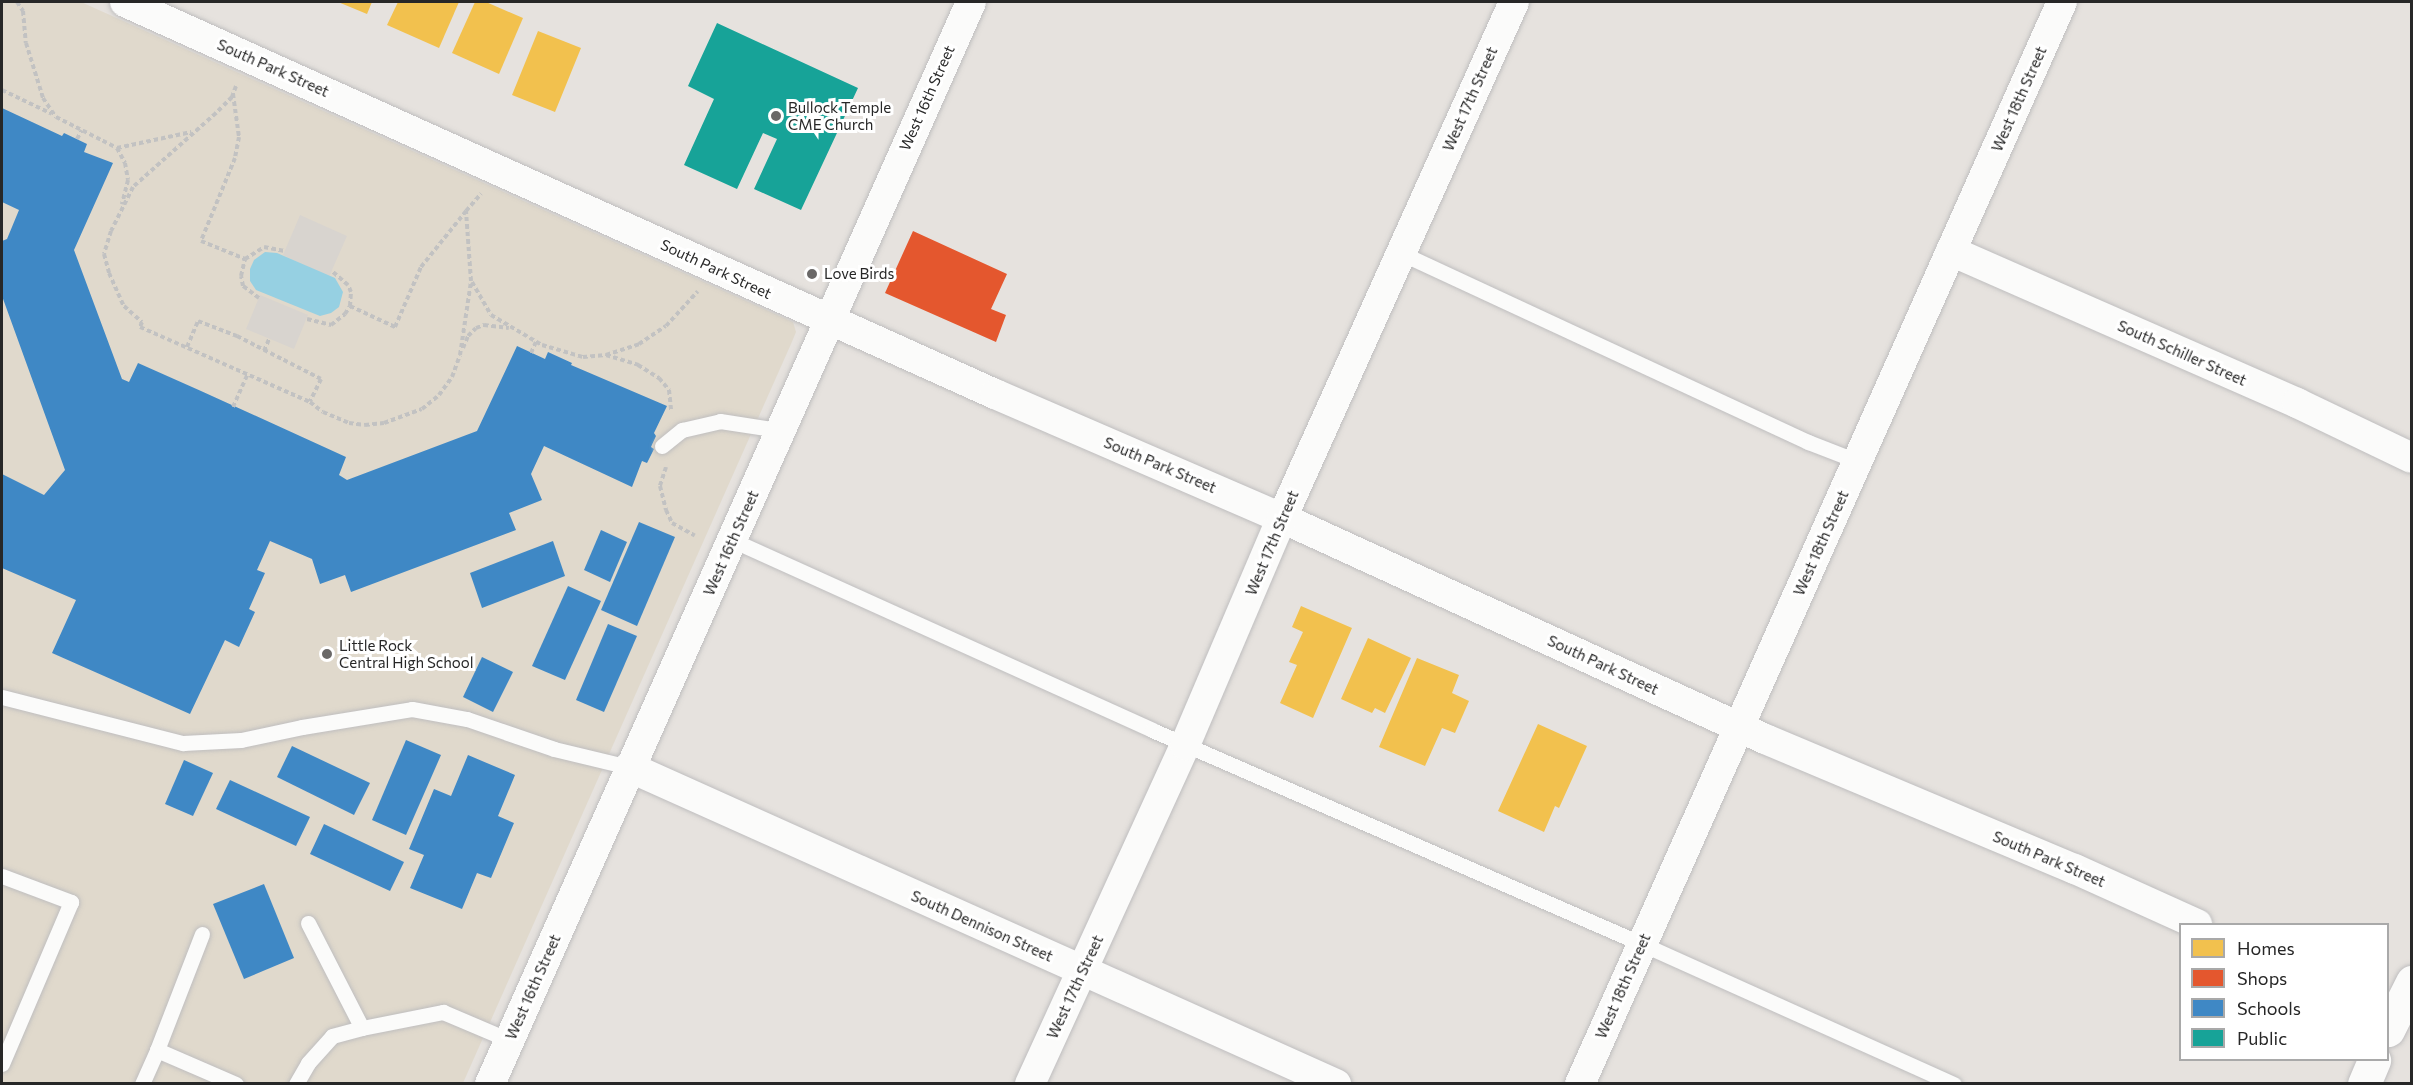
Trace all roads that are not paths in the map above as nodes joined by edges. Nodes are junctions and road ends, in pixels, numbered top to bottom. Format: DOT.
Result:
graph roads {
  1 [pos="125,2"];
  2 [pos="971,2"];
  3 [pos="1514,2"];
  4 [pos="2062,2"];
  5 [pos="1951,251"];
  6 [pos="1401,253"];
  7 [pos="829,318"];
  8 [pos="779,430"];
  9 [pos="667,442"];
  10 [pos="2412,458"];
  11 [pos="1857,461"];
  12 [pos="1282,518"];
  13 [pos="732,540"];
  14 [pos="2,697"];
  15 [pos="1739,726"];
  16 [pos="1185,745"];
  17 [pos="629,767"];
  18 [pos="2,876"];
  19 [pos="308,923"];
  20 [pos="2195,923"];
  21 [pos="202,934"];
  22 [pos="1642,944"];
  23 [pos="1081,970"];
  24 [pos="2412,982"];
  25 [pos="2390,1020"];
  26 [pos="362,1028"];
  27 [pos="509,1040"];
  28 [pos="157,1050"];
  29 [pos="2373,1061"];
  30 [pos="2,1064"];
  31 [pos="142,1083"];
  32 [pos="237,1083"];
  33 [pos="296,1083"];
  34 [pos="490,1083"];
  35 [pos="1030,1083"];
  36 [pos="1336,1083"];
  37 [pos="1580,1083"];
  38 [pos="1954,1083"];
  39 [pos="2364,1083"];
  1 -- 7 [label="street, South Park Street"];
  2 -- 7 [label="street, West 16th Street"];
  3 -- 6 [label="street, West 17th Street"];
  4 -- 5 [label="street, West 18th Street"];
  5 -- 10 [label="street, South Schiller Street"];
  5 -- 11 [label="street, West 18th Street"];
  6 -- 11 [label="lane"];
  6 -- 12 [label="street, West 17th Street"];
  7 -- 8 [label="street, West 16th Street"];
  7 -- 12 [label="street, South Park Street"];
  8 -- 9 [label="lane"];
  8 -- 13 [label="street, West 16th Street"];
  11 -- 15 [label="street, West 18th Street"];
  12 -- 15 [label="street, South Park Street"];
  12 -- 16 [label="street, West 17th Street"];
  13 -- 16 [label="lane"];
  13 -- 17 [label="street, West 16th Street"];
  14 -- 17 [label="lane"];
  15 -- 20 [label="street, South Park Street"];
  15 -- 22 [label="street, West 18th Street"];
  16 -- 22 [label="lane"];
  16 -- 23 [label="street, West 17th Street"];
  17 -- 23 [label="street, South Dennison Street"];
  17 -- 27 [label="street, West 16th Street"];
  18 -- 30 [label="lane"];
  19 -- 26 [label="lane"];
  21 -- 28 [label="lane"];
  22 -- 37 [label="street, West 18th Street"];
  22 -- 38 [label="lane"];
  23 -- 35 [label="street, West 17th Street"];
  23 -- 36 [label="street, South Dennison Street"];
  24 -- 25 [label="main road"];
  26 -- 27 [label="lane"];
  26 -- 33 [label="lane"];
  27 -- 34 [label="street, West 16th Street"];
  28 -- 31 [label="lane"];
  28 -- 32 [label="lane"];
  29 -- 39 [label="main road"];
}
